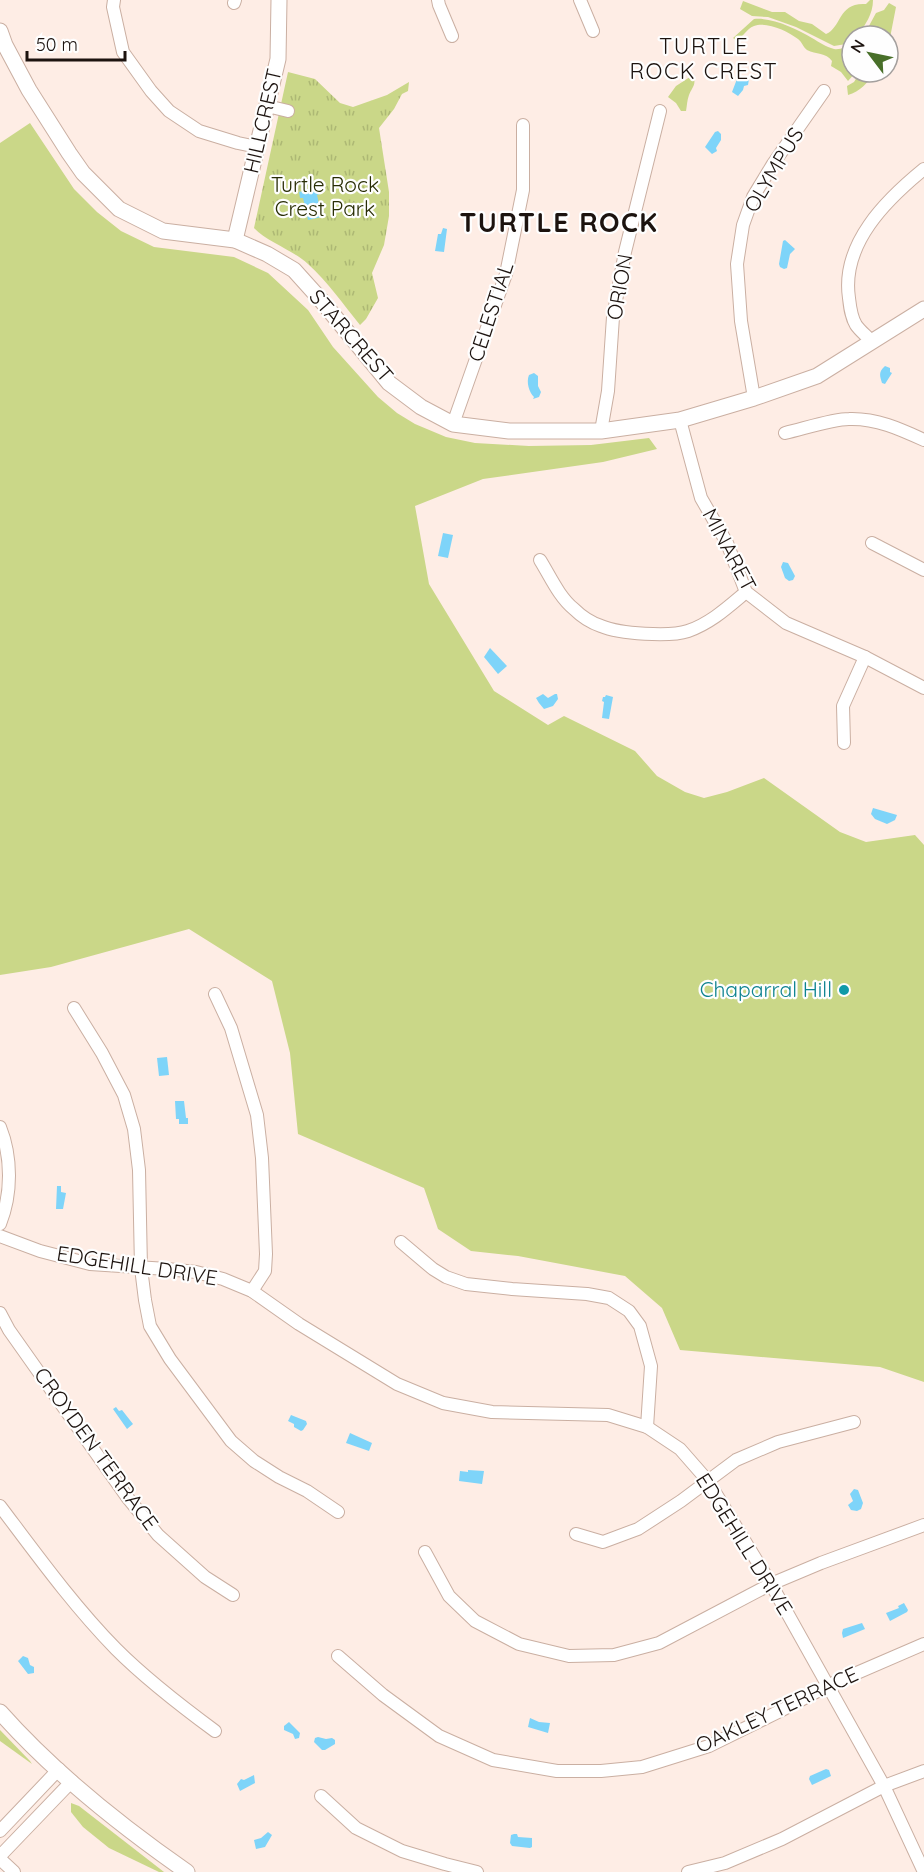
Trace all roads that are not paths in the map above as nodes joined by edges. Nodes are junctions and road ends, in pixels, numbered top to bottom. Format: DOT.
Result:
graph roads {
  1 [pos="114,0"];
  2 [pos="279,0"];
  3 [pos="438,0"];
  4 [pos="580,0"];
  5 [pos="0,31"];
  6 [pos="593,31"];
  7 [pos="452,36"];
  8 [pos="824,91"];
  9 [pos="267,106"];
  10 [pos="288,111"];
  11 [pos="660,111"];
  12 [pos="524,125"];
  13 [pos="257,147"];
  14 [pos="924,169"];
  15 [pos="235,240"];
  16 [pos="924,309"];
  17 [pos="872,342"];
  18 [pos="754,398"];
  19 [pos="680,420"];
  20 [pos="453,424"];
  21 [pos="602,431"];
  22 [pos="785,433"];
  23 [pos="924,440"];
  24 [pos="872,543"];
  25 [pos="540,560"];
  26 [pos="924,570"];
  27 [pos="746,592"];
  28 [pos="865,657"];
  29 [pos="924,688"];
  30 [pos="844,743"];
  31 [pos="215,994"];
  32 [pos="74,1008"];
  33 [pos="0,1127"];
  34 [pos="0,1224"];
  35 [pos="0,1236"];
  36 [pos="401,1242"];
  37 [pos="141,1268"];
  38 [pos="252,1291"];
  39 [pos="0,1313"];
  40 [pos="854,1422"];
  41 [pos="647,1428"];
  42 [pos="708,1481"];
  43 [pos="0,1506"];
  44 [pos="338,1512"];
  45 [pos="924,1525"];
  46 [pos="576,1534"];
  47 [pos="425,1552"];
  48 [pos="771,1584"];
  49 [pos="234,1594"];
  50 [pos="924,1644"];
  51 [pos="338,1656"];
  52 [pos="829,1684"];
  53 [pos="0,1712"];
  54 [pos="215,1731"];
  55 [pos="59,1769"];
  56 [pos="924,1770"];
  57 [pos="72,1781"];
  58 [pos="884,1786"];
  59 [pos="321,1796"];
  60 [pos="0,1831"];
  61 [pos="0,1857"];
  62 [pos="14,1872"];
  63 [pos="188,1872"];
  64 [pos="477,1872"];
  65 [pos="688,1872"];
  66 [pos="924,1872"];
  1 -- 13 [label="street"];
  2 -- 9 [label="street, HILLCREST"];
  3 -- 7 [label="street"];
  4 -- 6 [label="street"];
  5 -- 15 [label="street, STARCREST"];
  8 -- 18 [label="street, OLYMPUS"];
  9 -- 10 [label="street"];
  9 -- 13 [label="street, HILLCREST"];
  11 -- 21 [label="street, ORION"];
  12 -- 20 [label="street, CELESTIAL"];
  13 -- 15 [label="street, HILLCREST"];
  14 -- 17 [label="street"];
  15 -- 20 [label="street, STARCREST"];
  16 -- 17 [label="street, STARCREST"];
  17 -- 18 [label="street, STARCREST"];
  18 -- 19 [label="street, STARCREST"];
  19 -- 21 [label="street, STARCREST"];
  19 -- 27 [label="street, MINARET"];
  20 -- 21 [label="street, STARCREST"];
  22 -- 23 [label="street"];
  24 -- 26 [label="street"];
  25 -- 27 [label="street"];
  27 -- 28 [label="street, MINARET"];
  28 -- 29 [label="street, MINARET"];
  28 -- 30 [label="street"];
  31 -- 38 [label="street"];
  32 -- 37 [label="street"];
  33 -- 34 [label="street"];
  35 -- 37 [label="street, EDGEHILL DRIVE"];
  36 -- 41 [label="street"];
  37 -- 38 [label="street, EDGEHILL DRIVE"];
  37 -- 44 [label="street"];
  38 -- 41 [label="street, EDGEHILL DRIVE"];
  39 -- 49 [label="street, CROYDEN TERRACE"];
  40 -- 42 [label="street"];
  41 -- 42 [label="street, EDGEHILL DRIVE"];
  42 -- 46 [label="street"];
  42 -- 48 [label="street, EDGEHILL DRIVE"];
  43 -- 54 [label="street"];
  45 -- 48 [label="street"];
  47 -- 48 [label="street"];
  48 -- 52 [label="street, EDGEHILL DRIVE"];
  50 -- 52 [label="street, OAKLEY TERRACE"];
  51 -- 52 [label="street, OAKLEY TERRACE"];
  52 -- 58 [label="street, EDGEHILL DRIVE"];
  53 -- 55 [label="street"];
  55 -- 57 [label="street"];
  55 -- 60 [label="street"];
  56 -- 58 [label="street"];
  57 -- 61 [label="street"];
  57 -- 63 [label="street"];
  58 -- 65 [label="street"];
  58 -- 66 [label="street, EDGEHILL DRIVE"];
  59 -- 64 [label="street"];
  61 -- 62 [label="street"];
}
